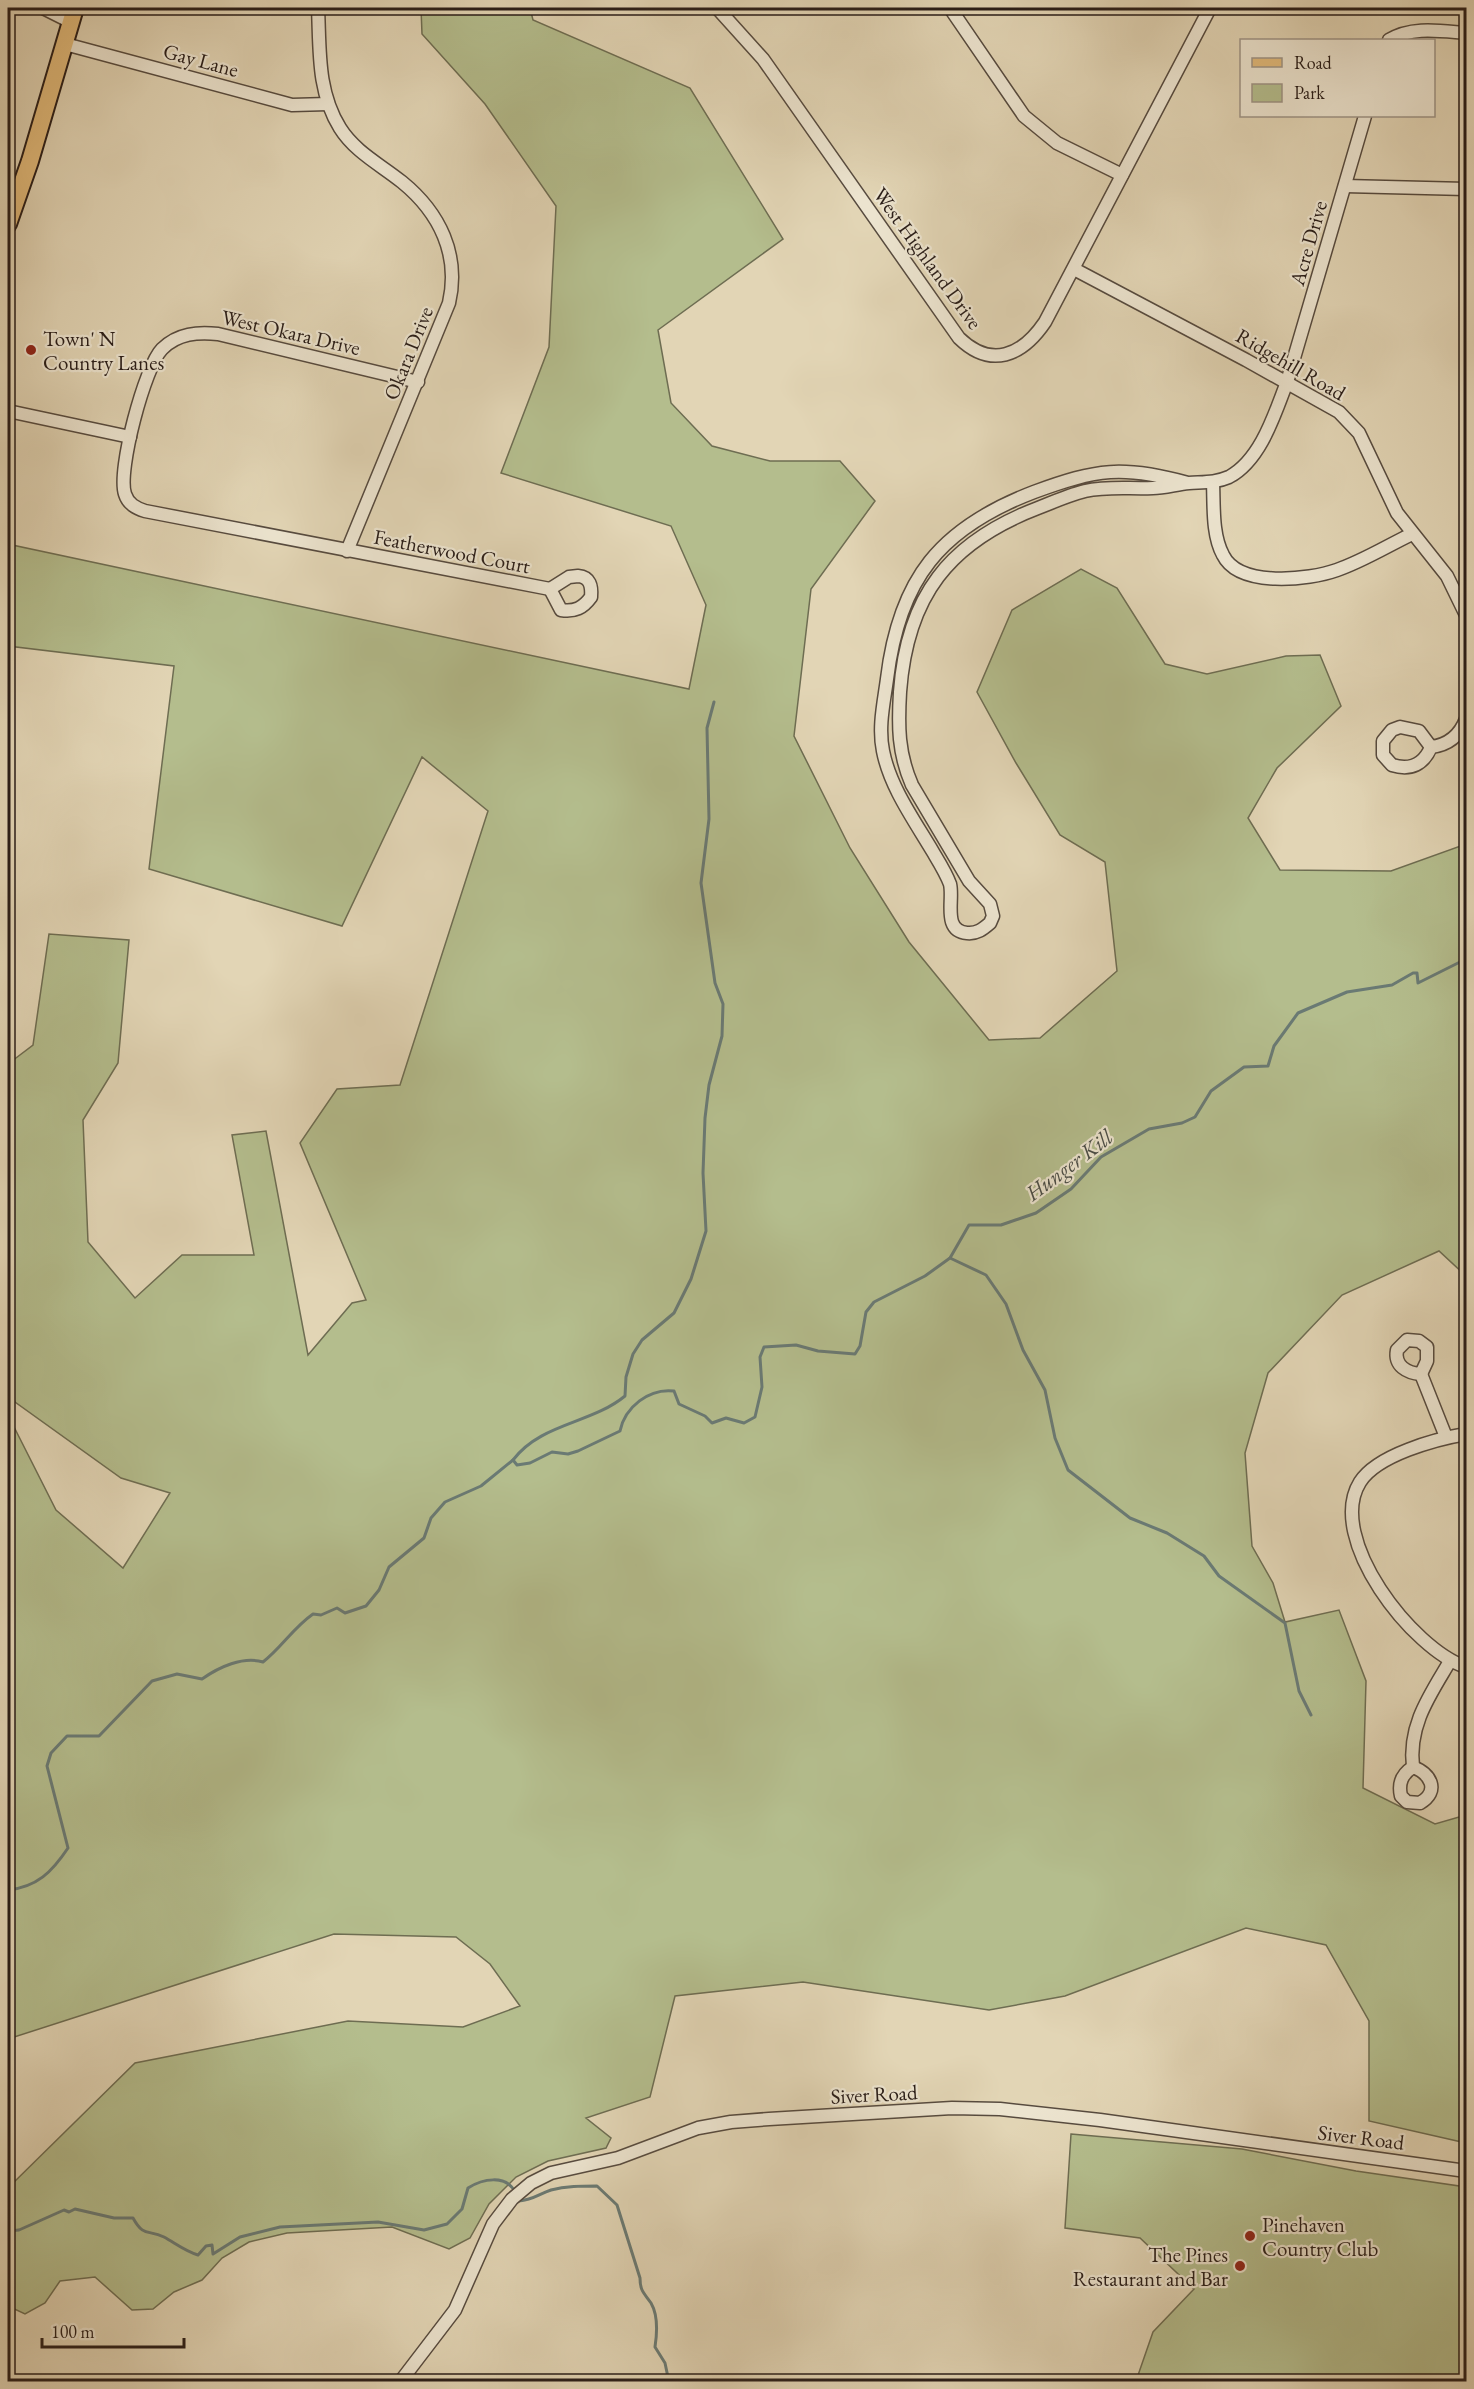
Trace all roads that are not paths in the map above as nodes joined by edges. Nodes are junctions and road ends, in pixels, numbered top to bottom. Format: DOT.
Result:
graph roads {
  1 [pos="44,8"];
  2 [pos="318,8"];
  3 [pos="717,8"];
  4 [pos="950,8"];
  5 [pos="1210,8"];
  6 [pos="73,15"];
  7 [pos="1467,33"];
  8 [pos="1393,38"];
  9 [pos="65,44"];
  10 [pos="328,104"];
  11 [pos="1365,117"];
  12 [pos="1122,175"];
  13 [pos="1345,186"];
  14 [pos="1467,189"];
  15 [pos="8,224"];
  16 [pos="1074,269"];
  17 [pos="418,382"];
  18 [pos="1287,382"];
  19 [pos="8,411"];
  20 [pos="130,437"];
  21 [pos="1078,477"];
  22 [pos="1188,483"];
  23 [pos="1213,483"];
  24 [pos="1083,492"];
  25 [pos="1412,534"];
  26 [pos="941,549"];
  27 [pos="347,551"];
  28 [pos="951,560"];
  29 [pos="550,590"];
  30 [pos="1467,615"];
  31 [pos="887,678"];
  32 [pos="901,682"];
  33 [pos="1467,719"];
  34 [pos="1431,747"];
  35 [pos="918,793"];
  36 [pos="904,803"];
  37 [pos="1421,1374"];
  38 [pos="1467,1434"];
  39 [pos="1446,1437"];
  40 [pos="1450,1661"];
  41 [pos="1467,1667"];
  42 [pos="1413,1767"];
  43 [pos="1467,2170"];
  44 [pos="400,2382"];
  1 -- 6 [label="street"];
  2 -- 10 [label="street, Okara Drive"];
  3 -- 16 [label="street, West Highland Drive"];
  4 -- 12 [label="street"];
  5 -- 12 [label="street, West Highland Drive"];
  6 -- 9 [label="main road"];
  7 -- 8 [label="street"];
  9 -- 10 [label="street, Gay Lane"];
  9 -- 15 [label="main road"];
  10 -- 17 [label="street, Okara Drive"];
  11 -- 13 [label="street, Acre Drive"];
  12 -- 16 [label="street, West Highland Drive"];
  13 -- 14 [label="street"];
  13 -- 18 [label="street, Acre Drive"];
  16 -- 18 [label="street, Ridgehill Road"];
  17 -- 20 [label="street, West Okara Drive"];
  17 -- 27 [label="street, Okara Drive"];
  18 -- 23 [label="street, Acre Drive"];
  18 -- 25 [label="street, Ridgehill Road"];
  19 -- 20 [label="street"];
  20 -- 27 [label="street, West Okara Drive"];
  21 -- 22 [label="street"];
  21 -- 24 [label="street"];
  21 -- 26 [label="street"];
  22 -- 23 [label="street"];
  22 -- 24 [label="street"];
  23 -- 25 [label="street"];
  24 -- 28 [label="street"];
  25 -- 30 [label="street, Ridgehill Road"];
  26 -- 28 [label="street"];
  26 -- 31 [label="street"];
  27 -- 29 [label="street, Featherwood Court"];
  28 -- 32 [label="street"];
  31 -- 32 [label="street"];
  31 -- 36 [label="street"];
  32 -- 35 [label="street"];
  33 -- 34 [label="street"];
  35 -- 36 [label="street"];
  35 -- 36 [label="street"];
  37 -- 39 [label="street"];
  38 -- 39 [label="street"];
  39 -- 40 [label="street"];
  40 -- 41 [label="street"];
  40 -- 42 [label="street"];
  43 -- 44 [label="street, Siver Road"];
}
